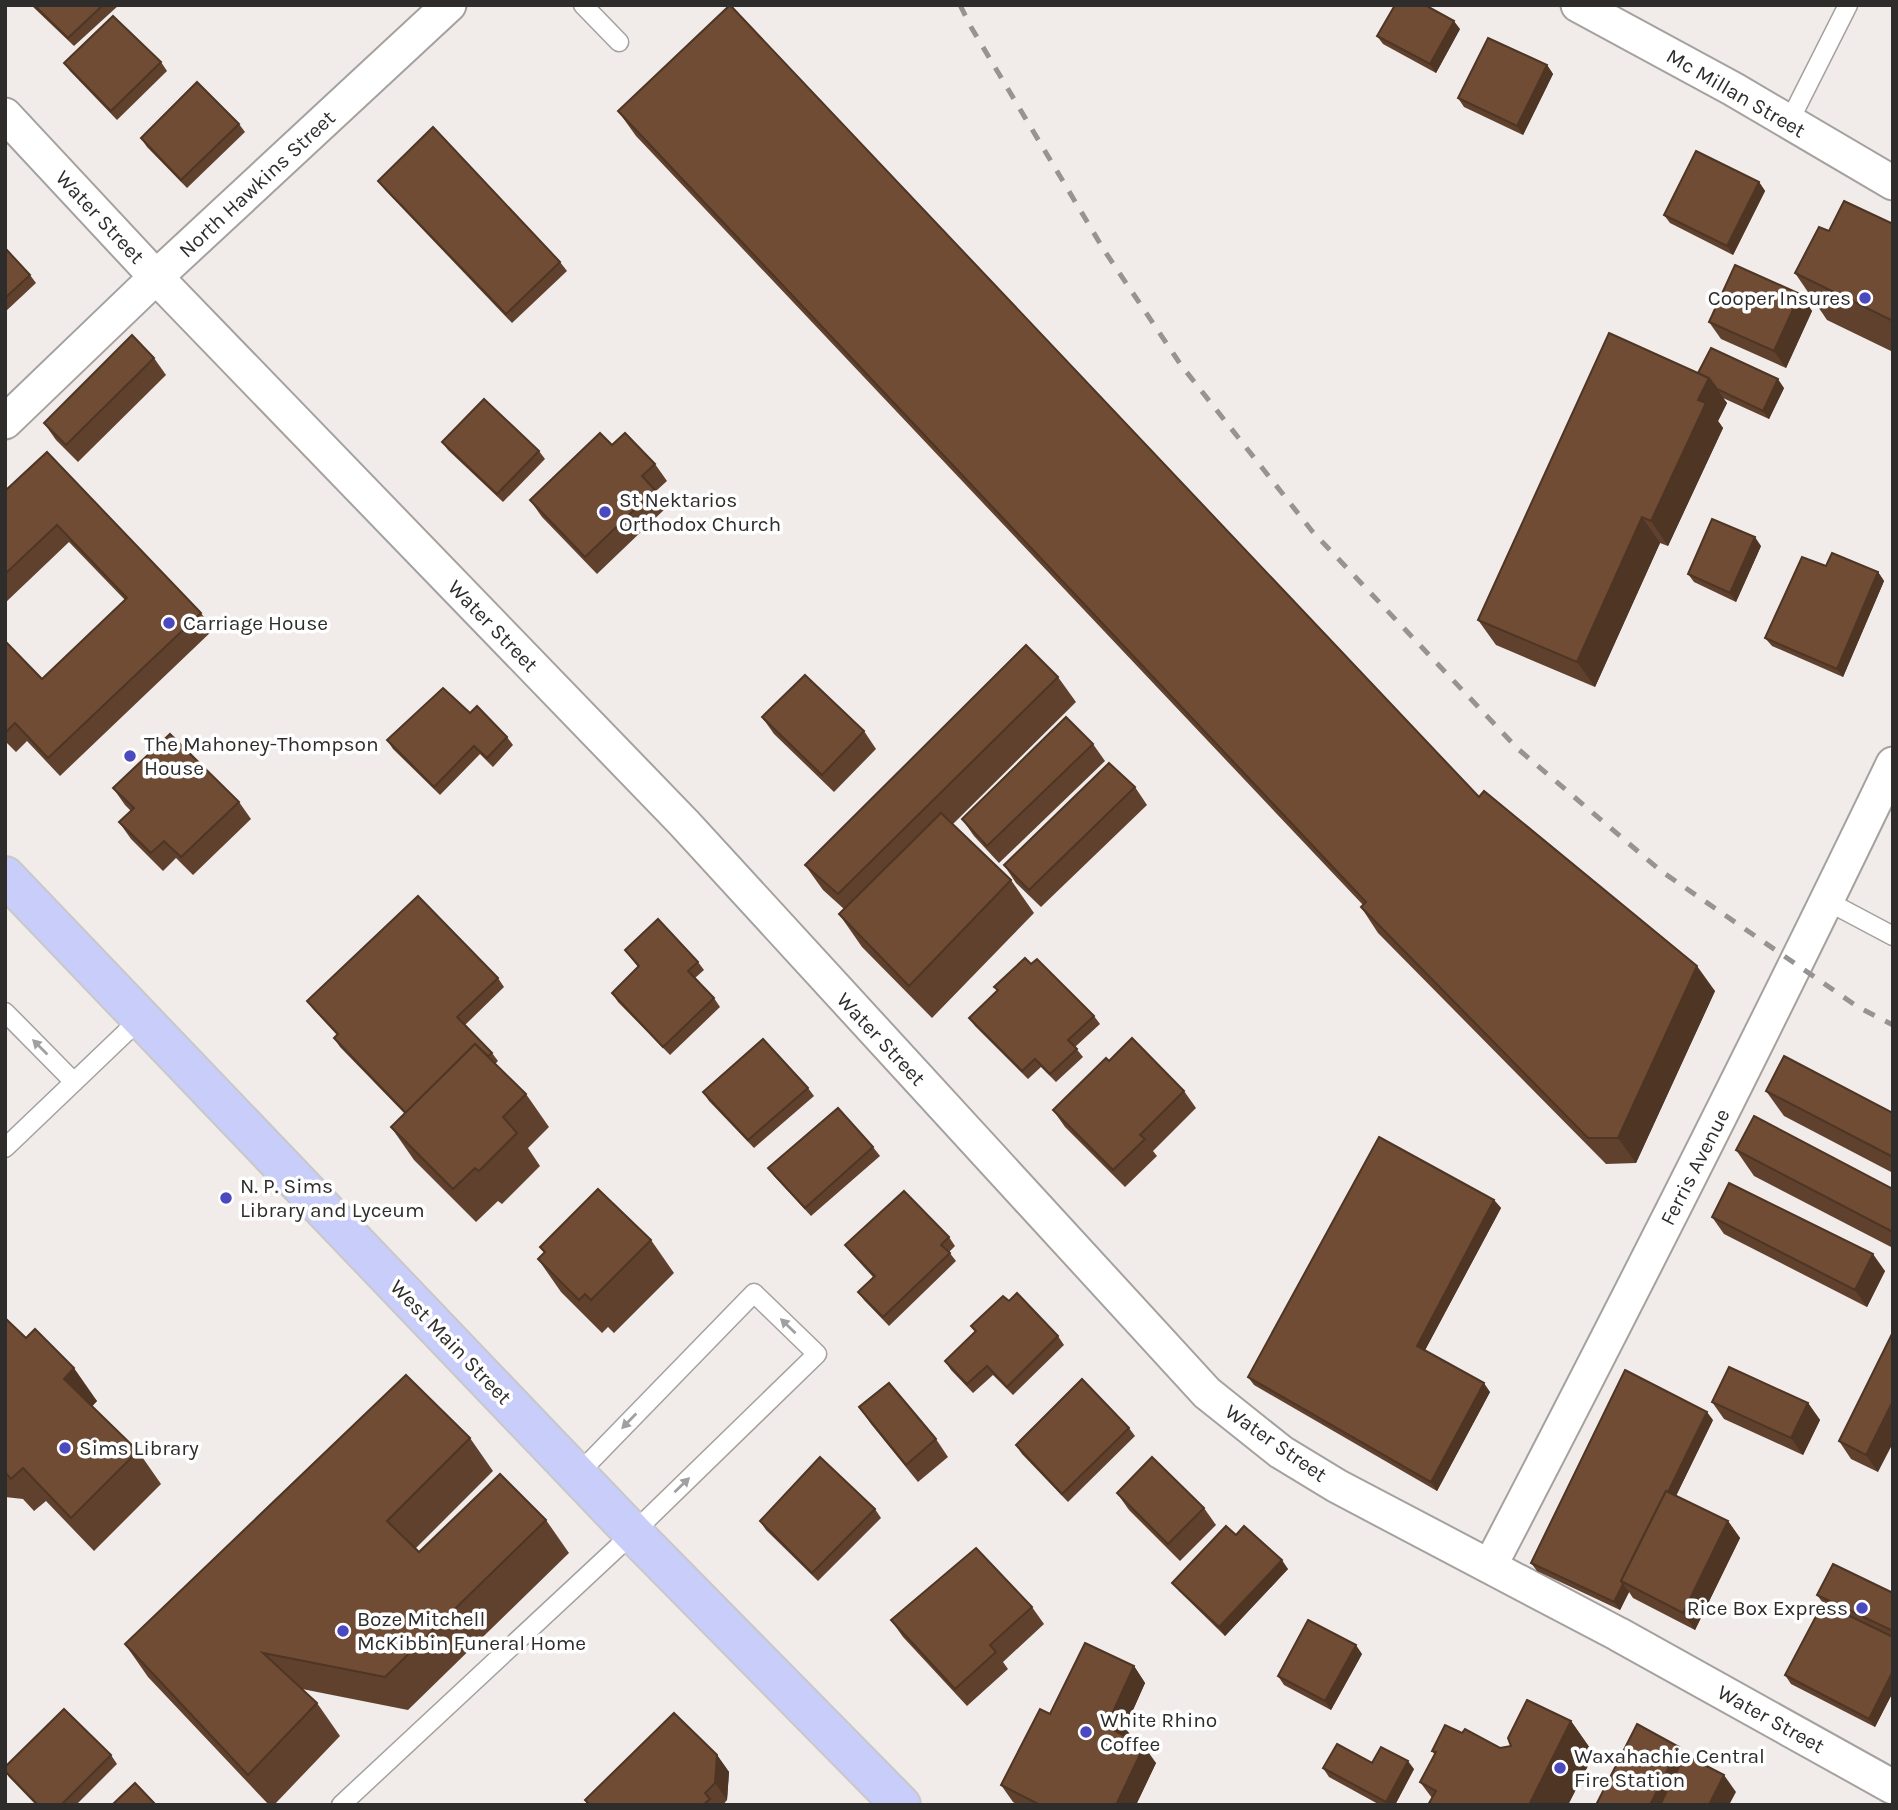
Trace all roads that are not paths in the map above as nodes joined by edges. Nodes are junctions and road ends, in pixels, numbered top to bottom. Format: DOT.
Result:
graph roads {
  1 [pos="449,5"];
  2 [pos="583,5"];
  3 [pos="1578,5"];
  4 [pos="1848,5"];
  5 [pos="619,42"];
  6 [pos="5,115"];
  7 [pos="1789,122"];
  8 [pos="1893,183"];
  9 [pos="156,277"];
  10 [pos="5,422"];
  11 [pos="1893,764"];
  12 [pos="5,876"];
  13 [pos="1827,901"];
  14 [pos="1893,936"];
  15 [pos="5,1012"];
  16 [pos="141,1018"];
  17 [pos="74,1082"];
  18 [pos="5,1148"];
  19 [pos="578,1474"];
  20 [pos="633,1532"];
  21 [pos="1490,1566"];
  22 [pos="1893,1787"];
  23 [pos="341,1805"];
  24 [pos="901,1805"];
  1 -- 9 [label="street, North Hawkins Street"];
  2 -- 5 [label="lane"];
  3 -- 7 [label="street, Mc Millan Street"];
  4 -- 7 [label="lane"];
  6 -- 9 [label="street, Water Street"];
  7 -- 8 [label="street, Mc Millan Street"];
  9 -- 10 [label="street, North Hawkins Street"];
  9 -- 21 [label="street, Water Street"];
  11 -- 13 [label="street, Ferris Avenue"];
  12 -- 16 [label="main road, West Main Street"];
  13 -- 14 [label="lane"];
  13 -- 21 [label="street, Ferris Avenue"];
  17 -- 15 [label="lane, one-way"];
  16 -- 17 [label="lane"];
  16 -- 19 [label="main road, West Main Street"];
  17 -- 18 [label="lane"];
  19 -- 20 [label="main road, West Main Street"];
  20 -- 19 [label="lane, one-way"];
  20 -- 23 [label="lane"];
  20 -- 24 [label="main road, West Main Street"];
  21 -- 22 [label="street, Water Street"];
}
